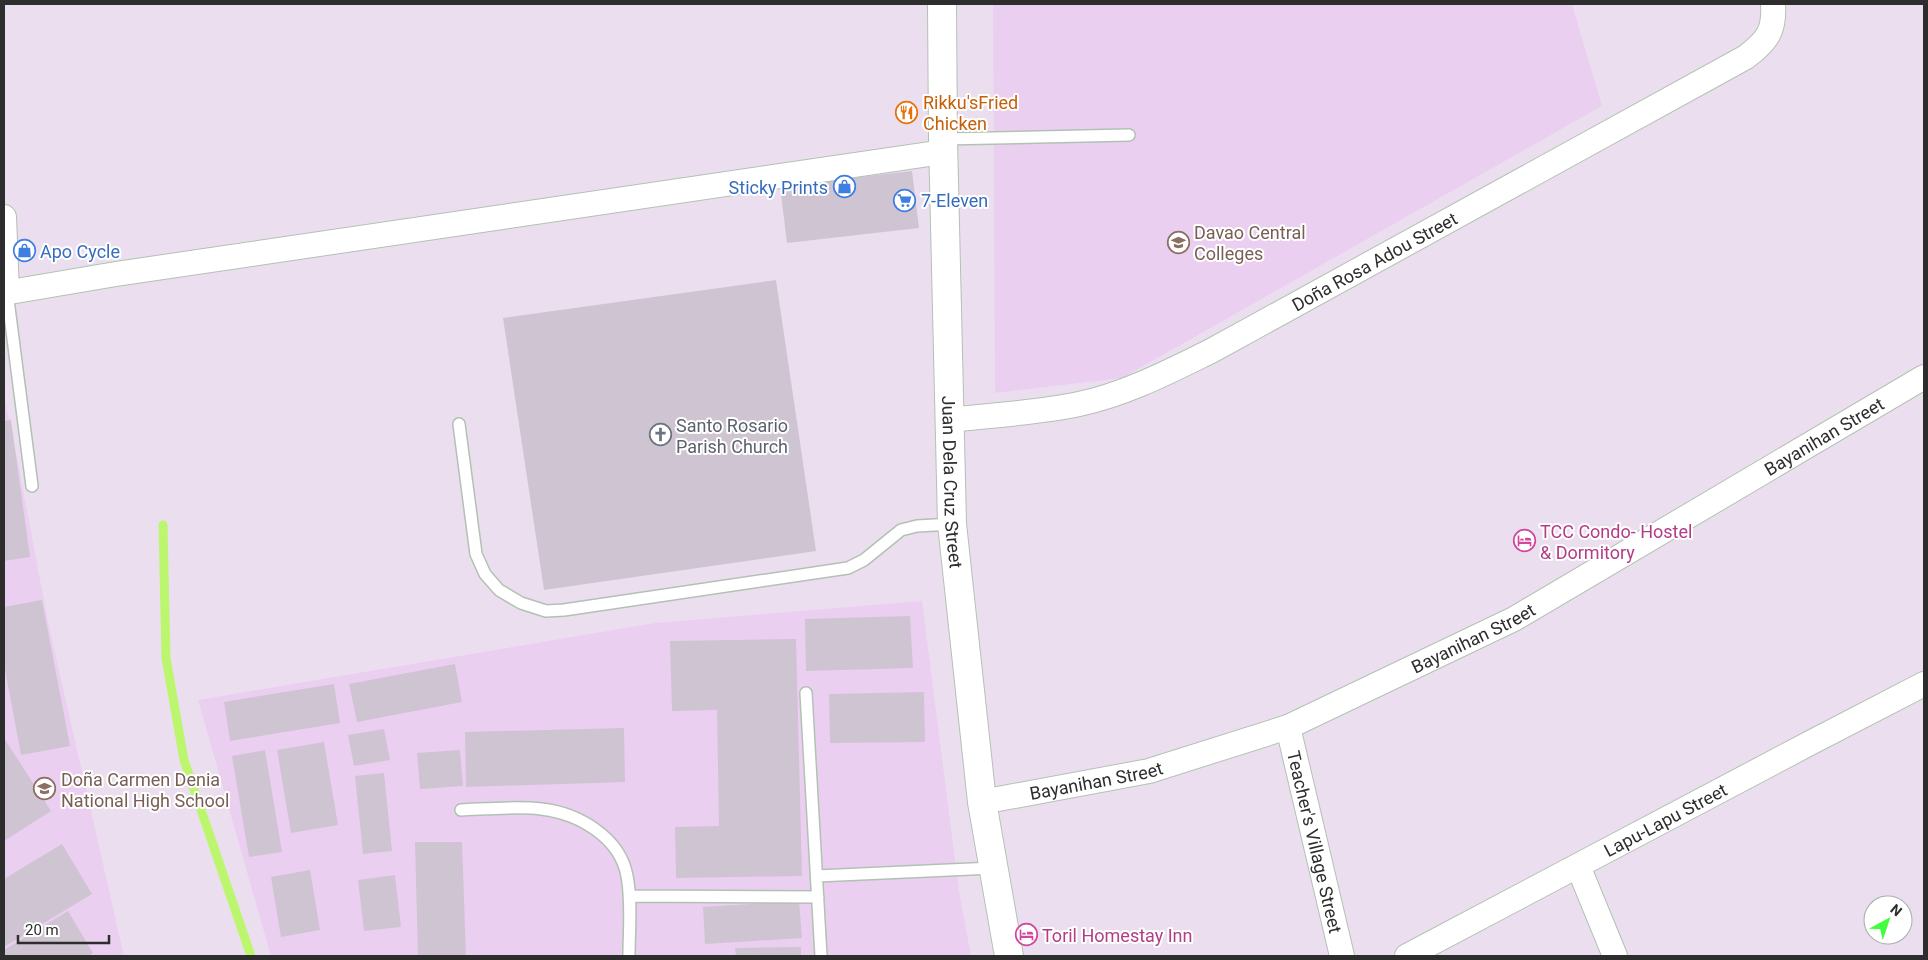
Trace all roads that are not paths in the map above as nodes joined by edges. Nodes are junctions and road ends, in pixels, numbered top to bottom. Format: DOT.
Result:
graph roads {
  1 [pos="942,4"];
  2 [pos="1773,4"];
  3 [pos="1129,135"];
  4 [pos="943,145"];
  5 [pos="4,217"];
  6 [pos="5,292"];
  7 [pos="1924,377"];
  8 [pos="950,420"];
  9 [pos="459,424"];
  10 [pos="32,486"];
  11 [pos="952,524"];
  12 [pos="1924,684"];
  13 [pos="806,694"];
  14 [pos="1288,728"];
  15 [pos="982,802"];
  16 [pos="461,810"];
  17 [pos="1578,866"];
  18 [pos="993,868"];
  19 [pos="816,876"];
  20 [pos="629,896"];
  21 [pos="818,897"];
  22 [pos="629,956"];
  23 [pos="821,956"];
  24 [pos="1009,956"];
  25 [pos="1342,956"];
  26 [pos="1407,956"];
  27 [pos="1615,956"];
  1 -- 4 [label="street, Juan Dela Cruz Street"];
  2 -- 8 [label="street, Doña Rosa Adou Street"];
  3 -- 4 [label="lane"];
  4 -- 6 [label="street"];
  4 -- 8 [label="street, Juan Dela Cruz Street"];
  5 -- 6 [label="street"];
  6 -- 10 [label="lane"];
  7 -- 14 [label="street, Bayanihan Street"];
  8 -- 11 [label="street, Juan Dela Cruz Street"];
  9 -- 11 [label="lane"];
  11 -- 15 [label="street, Juan Dela Cruz Street"];
  12 -- 17 [label="street, Lapu-Lapu Street"];
  13 -- 19 [label="lane"];
  14 -- 15 [label="street, Bayanihan Street"];
  14 -- 25 [label="street, Teacher's Village Street"];
  15 -- 18 [label="street, Juan Dela Cruz Street"];
  16 -- 20 [label="lane"];
  17 -- 26 [label="street, Lapu-Lapu Street"];
  17 -- 27 [label="street"];
  18 -- 19 [label="lane"];
  18 -- 24 [label="street, Juan Dela Cruz Street"];
  19 -- 21 [label="lane"];
  20 -- 21 [label="lane"];
  20 -- 22 [label="lane"];
  21 -- 23 [label="lane"];
}
